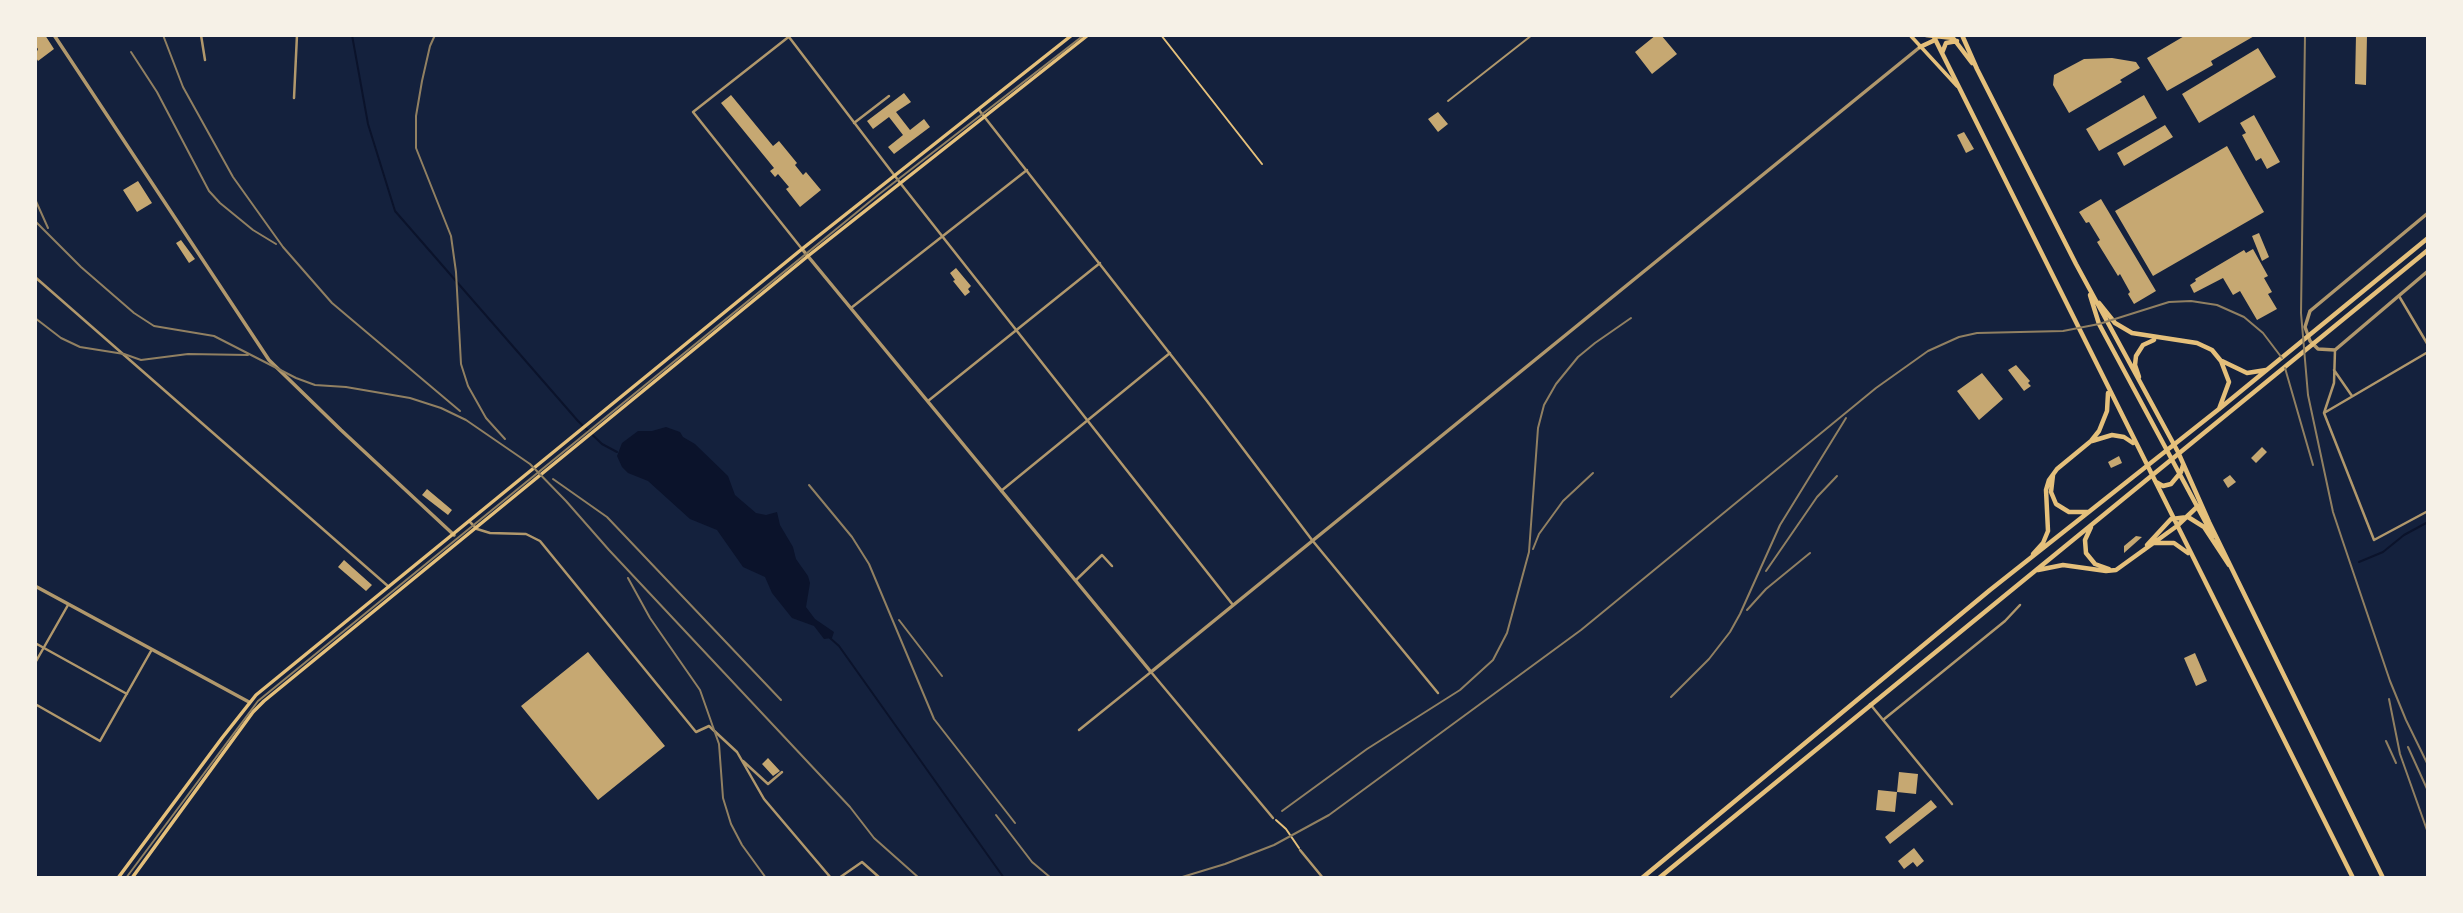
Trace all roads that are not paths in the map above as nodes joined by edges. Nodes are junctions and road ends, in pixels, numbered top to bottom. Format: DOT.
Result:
graph roads {
  1 [pos="54,35"];
  2 [pos="201,35"];
  3 [pos="298,35"];
  4 [pos="1072,35"];
  5 [pos="1088,35"];
  6 [pos="1532,35"];
  7 [pos="1910,35"];
  8 [pos="1926,35"];
  9 [pos="1962,35"];
  10 [pos="790,36"];
  11 [pos="1934,37"];
  12 [pos="1958,42"];
  13 [pos="1920,47"];
  14 [pos="1942,54"];
  15 [pos="205,60"];
  16 [pos="1977,69"];
  17 [pos="1958,88"];
  18 [pos="889,96"];
  19 [pos="293,97"];
  20 [pos="1448,101"];
  21 [pos="978,109"];
  22 [pos="985,118"];
  23 [pos="854,123"];
  24 [pos="1027,170"];
  25 [pos="895,175"];
  26 [pos="901,184"];
  27 [pos="2428,213"];
  28 [pos="943,237"];
  29 [pos="2428,238"];
  30 [pos="802,248"];
  31 [pos="2428,250"];
  32 [pos="808,256"];
  33 [pos="1100,263"];
  34 [pos="2428,271"];
  35 [pos="35,276"];
  36 [pos="2088,288"];
  37 [pos="2399,296"];
  38 [pos="851,308"];
  39 [pos="1017,331"];
  40 [pos="2162,339"];
  41 [pos="2428,345"];
  42 [pos="2335,350"];
  43 [pos="2428,352"];
  44 [pos="1170,353"];
  45 [pos="2221,360"];
  46 [pos="2267,370"];
  47 [pos="2334,370"];
  48 [pos="2107,388"];
  49 [pos="2352,396"];
  50 [pos="2148,397"];
  51 [pos="928,401"];
  52 [pos="2219,409"];
  53 [pos="2324,413"];
  54 [pos="1087,420"];
  55 [pos="2091,441"];
  56 [pos="2137,448"];
  57 [pos="2182,459"];
  58 [pos="2175,466"];
  59 [pos="2057,469"];
  60 [pos="2180,475"];
  61 [pos="2175,480"];
  62 [pos="2155,481"];
  63 [pos="1001,491"];
  64 [pos="2198,496"];
  65 [pos="2196,505"];
  66 [pos="2092,510"];
  67 [pos="2428,511"];
  68 [pos="2084,517"];
  69 [pos="2187,517"];
  70 [pos="2098,518"];
  71 [pos="2173,518"];
  72 [pos="470,522"];
  73 [pos="2091,525"];
  74 [pos="2176,525"];
  75 [pos="477,529"];
  76 [pos="454,535"];
  77 [pos="1311,540"];
  78 [pos="2148,546"];
  79 [pos="2141,552"];
  80 [pos="2194,560"];
  81 [pos="1111,566"];
  82 [pos="2021,566"];
  83 [pos="2232,568"];
  84 [pos="2114,570"];
  85 [pos="2028,576"];
  86 [pos="1076,580"];
  87 [pos="35,586"];
  88 [pos="389,587"];
  89 [pos="68,604"];
  90 [pos="1233,605"];
  91 [pos="2020,605"];
  92 [pos="356,614"];
  93 [pos="363,622"];
  94 [pos="35,643"];
  95 [pos="43,648"];
  96 [pos="151,651"];
  97 [pos="35,663"];
  98 [pos="1150,672"];
  99 [pos="262,690"];
  100 [pos="1438,693"];
  101 [pos="127,694"];
  102 [pos="1863,696"];
  103 [pos="268,698"];
  104 [pos="249,702"];
  105 [pos="35,704"];
  106 [pos="1870,704"];
  107 [pos="1883,720"];
  108 [pos="1079,730"];
  109 [pos="740,759"];
  110 [pos="782,772"];
  111 [pos="1952,804"];
  112 [pos="1273,818"];
  113 [pos="1300,850"];
  114 [pos="118,878"];
  115 [pos="132,878"];
  116 [pos="831,878"];
  117 [pos="839,878"];
  118 [pos="880,878"];
  119 [pos="1323,878"];
  120 [pos="1642,878"];
  121 [pos="1659,878"];
  122 [pos="2353,878"];
  123 [pos="2383,878"];
  1 -- 76 [label="street"];
  2 -- 15 [label="street"];
  3 -- 19 [label="street"];
  4 -- 21 [label="main road"];
  5 -- 22 [label="main road"];
  6 -- 20 [label="street"];
  7 -- 13 [label="main road"];
  8 -- 11 [label="main road"];
  9 -- 16 [label="main road"];
  10 -- 23 [label="street"];
  10 -- 30 [label="street"];
  11 -- 12 [label="main road"];
  11 -- 13 [label="main road"];
  11 -- 14 [label="main road"];
  12 -- 14 [label="main road"];
  12 -- 16 [label="main road"];
  13 -- 17 [label="main road"];
  13 -- 77 [label="street"];
  14 -- 17 [label="main road"];
  16 -- 36 [label="main road"];
  17 -- 48 [label="main road"];
  18 -- 23 [label="street"];
  21 -- 22 [label="street"];
  21 -- 25 [label="main road"];
  22 -- 24 [label="street"];
  22 -- 26 [label="main road"];
  23 -- 25 [label="street"];
  24 -- 28 [label="street"];
  24 -- 33 [label="street"];
  25 -- 26 [label="street"];
  25 -- 30 [label="main road"];
  26 -- 28 [label="street"];
  26 -- 32 [label="main road"];
  27 -- 42 [label="street"];
  28 -- 38 [label="street"];
  28 -- 39 [label="street"];
  29 -- 46 [label="main road"];
  30 -- 32 [label="street"];
  30 -- 72 [label="main road"];
  31 -- 70 [label="main road"];
  32 -- 38 [label="street"];
  32 -- 75 [label="main road"];
  33 -- 39 [label="street"];
  33 -- 44 [label="street"];
  34 -- 37 [label="street"];
  35 -- 88 [label="street"];
  36 -- 40 [label="main road"];
  36 -- 50 [label="main road"];
  36 -- 58 [label="main road"];
  37 -- 41 [label="street"];
  37 -- 42 [label="street"];
  38 -- 51 [label="street"];
  39 -- 51 [label="street"];
  39 -- 54 [label="street"];
  40 -- 45 [label="main road"];
  40 -- 50 [label="main road"];
  42 -- 47 [label="street"];
  43 -- 49 [label="street"];
  44 -- 54 [label="street"];
  44 -- 77 [label="street"];
  45 -- 46 [label="main road"];
  45 -- 52 [label="main road"];
  46 -- 52 [label="main road"];
  47 -- 49 [label="street"];
  47 -- 53 [label="street"];
  48 -- 55 [label="main road"];
  48 -- 56 [label="main road"];
  49 -- 53 [label="street"];
  50 -- 57 [label="main road"];
  51 -- 63 [label="street"];
  52 -- 66 [label="main road"];
  53 -- 67 [label="street"];
  54 -- 63 [label="street"];
  54 -- 90 [label="street"];
  55 -- 56 [label="main road"];
  55 -- 59 [label="main road"];
  56 -- 62 [label="main road"];
  57 -- 60 [label="main road"];
  57 -- 64 [label="main road"];
  58 -- 60 [label="main road"];
  58 -- 61 [label="main road"];
  59 -- 66 [label="main road"];
  59 -- 82 [label="main road"];
  60 -- 61 [label="main road"];
  60 -- 65 [label="main road"];
  61 -- 62 [label="main road"];
  62 -- 71 [label="main road"];
  63 -- 86 [label="street"];
  64 -- 65 [label="main road"];
  64 -- 83 [label="main road"];
  65 -- 69 [label="main road"];
  65 -- 83 [label="main road"];
  66 -- 68 [label="main road"];
  68 -- 73 [label="main road"];
  68 -- 82 [label="main road"];
  69 -- 71 [label="main road"];
  69 -- 74 [label="main road"];
  69 -- 83 [label="main road"];
  70 -- 73 [label="main road"];
  70 -- 84 [label="main road"];
  71 -- 74 [label="main road"];
  71 -- 79 [label="main road"];
  72 -- 75 [label="street"];
  72 -- 76 [label="main road"];
  73 -- 85 [label="main road"];
  74 -- 78 [label="main road"];
  74 -- 80 [label="main road"];
  75 -- 93 [label="main road"];
  75 -- 109 [label="street"];
  76 -- 88 [label="main road"];
  77 -- 90 [label="street"];
  77 -- 100 [label="street"];
  78 -- 79 [label="main road"];
  78 -- 80 [label="main road"];
  79 -- 84 [label="main road"];
  80 -- 122 [label="main road"];
  81 -- 86 [label="street"];
  82 -- 102 [label="main road"];
  83 -- 123 [label="main road"];
  84 -- 85 [label="main road"];
  85 -- 106 [label="main road"];
  86 -- 98 [label="street"];
  87 -- 89 [label="street"];
  88 -- 92 [label="main road"];
  89 -- 95 [label="street"];
  89 -- 96 [label="street"];
  90 -- 98 [label="street"];
  91 -- 107 [label="street"];
  92 -- 93 [label="main road"];
  92 -- 99 [label="main road"];
  93 -- 103 [label="main road"];
  94 -- 95 [label="street"];
  95 -- 97 [label="street"];
  95 -- 101 [label="street"];
  96 -- 101 [label="street"];
  96 -- 104 [label="street"];
  98 -- 108 [label="street"];
  98 -- 112 [label="street"];
  99 -- 103 [label="main road"];
  99 -- 104 [label="main road"];
  101 -- 105 [label="street"];
  102 -- 106 [label="main road"];
  102 -- 120 [label="main road"];
  103 -- 115 [label="main road"];
  104 -- 114 [label="main road"];
  106 -- 107 [label="street"];
  106 -- 121 [label="main road"];
  107 -- 111 [label="street"];
  109 -- 110 [label="street"];
  109 -- 116 [label="street"];
  113 -- 119 [label="street"];
  117 -- 118 [label="street"];
}
